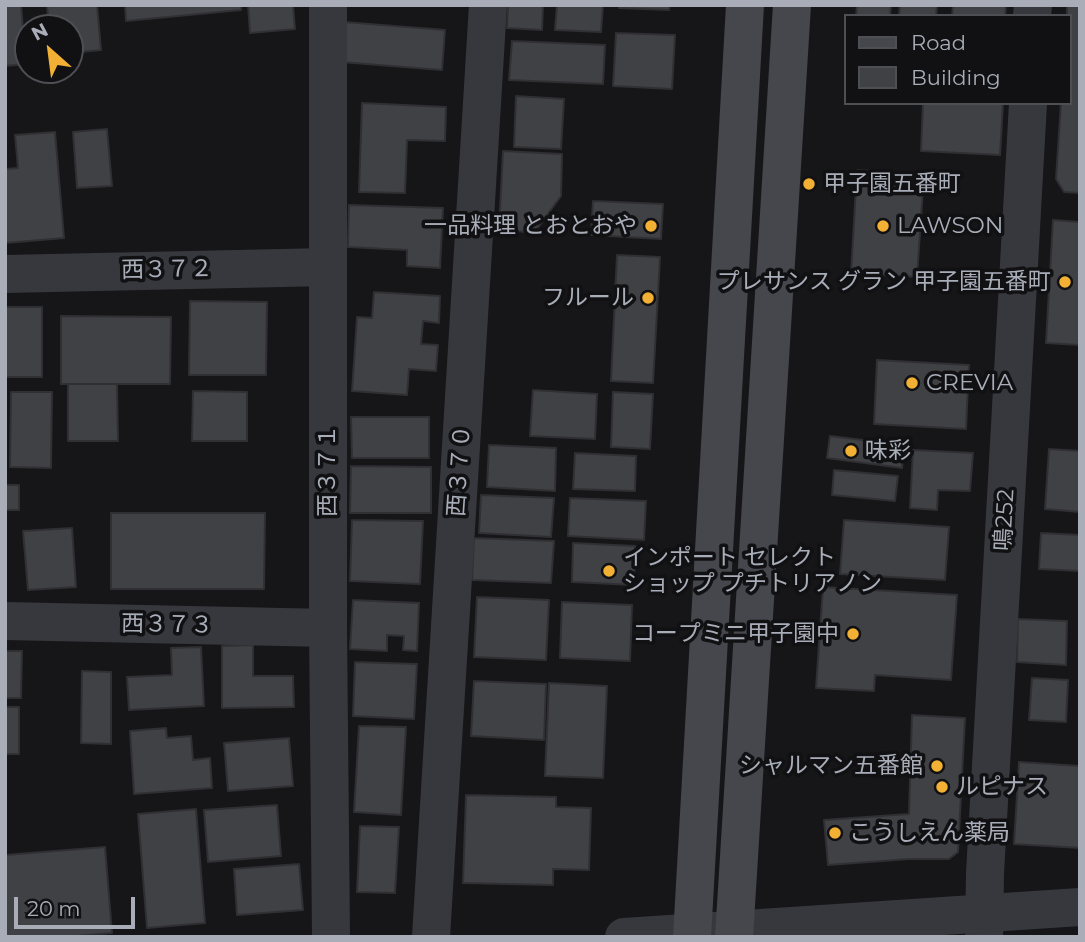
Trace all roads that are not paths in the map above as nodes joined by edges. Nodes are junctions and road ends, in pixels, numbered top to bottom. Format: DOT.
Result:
graph roads {
  1 [pos="328,5"];
  2 [pos="488,5"];
  3 [pos="745,5"];
  4 [pos="792,5"];
  5 [pos="1028,105"];
  6 [pos="328,267"];
  7 [pos="5,274"];
  8 [pos="5,621"];
  9 [pos="328,628"];
  10 [pos="1080,907"];
  11 [pos="984,925"];
  12 [pos="734,933"];
  13 [pos="692,935"];
  14 [pos="331,937"];
  15 [pos="431,937"];
  16 [pos="624,937"];
  1 -- 6 [label="street, 西３７１"];
  2 -- 15 [label="street, 西３７０"];
  3 -- 13 [label="main road"];
  4 -- 12 [label="main road"];
  5 -- 11 [label="street, 鳴252"];
  6 -- 7 [label="street, 西３７２"];
  6 -- 9 [label="street, 西３７１"];
  8 -- 9 [label="street, 西３７３"];
  9 -- 14 [label="street, 西３７１"];
  10 -- 11 [label="street"];
  11 -- 12 [label="street"];
  12 -- 13 [label="street"];
  13 -- 16 [label="street"];
}
